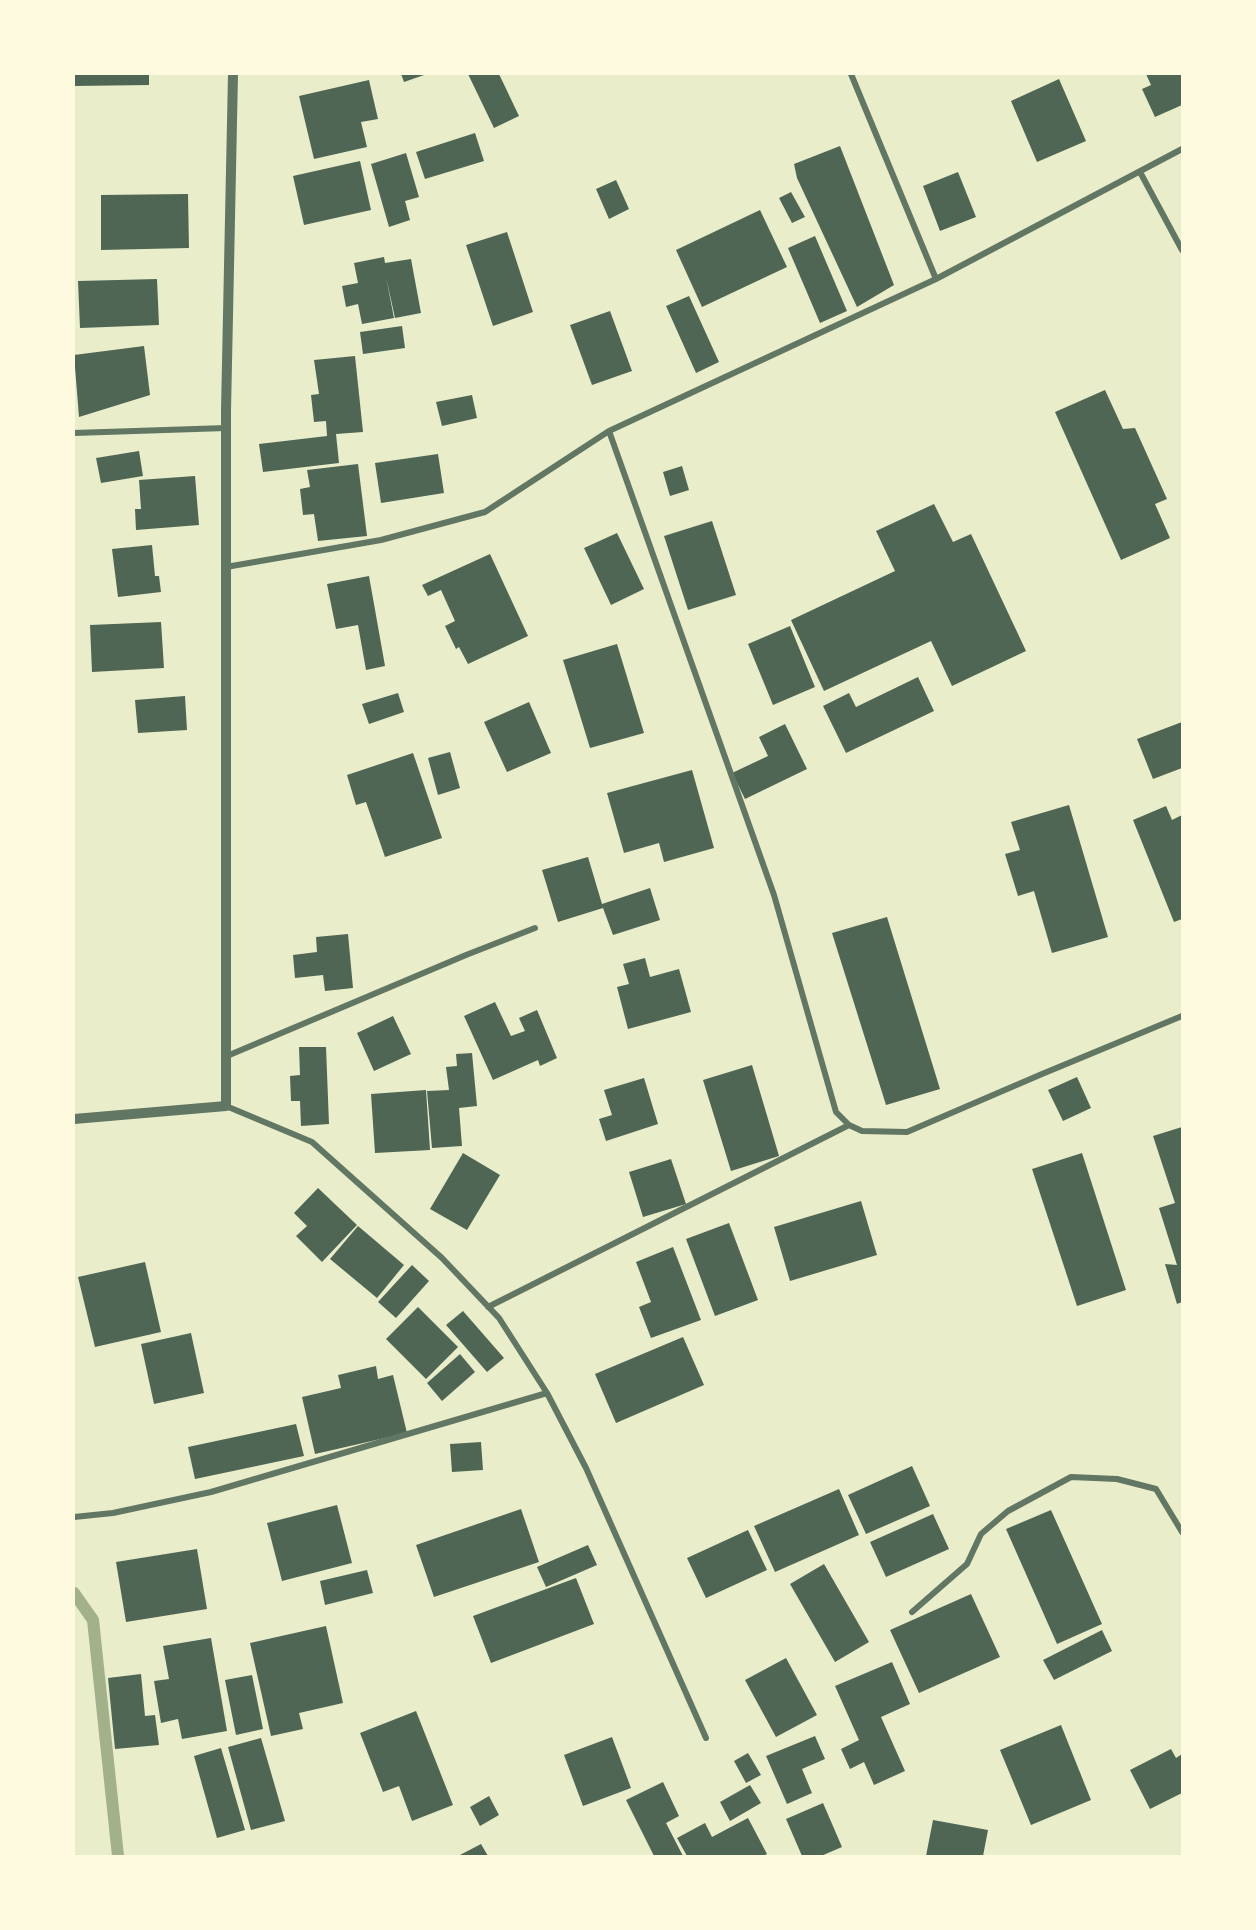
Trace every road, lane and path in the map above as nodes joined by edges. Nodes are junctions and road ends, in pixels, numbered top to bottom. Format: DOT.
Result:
graph roads {
  1 [pos="233,74"];
  2 [pos="851,74"];
  3 [pos="1182,149"];
  4 [pos="1140,172"];
  5 [pos="1182,250"];
  6 [pos="936,279"];
  7 [pos="226,428"];
  8 [pos="609,431"];
  9 [pos="74,433"];
  10 [pos="225,567"];
  11 [pos="535,928"];
  12 [pos="1182,1016"];
  13 [pos="227,1056"];
  14 [pos="226,1106"];
  15 [pos="74,1119"];
  16 [pos="849,1125"];
  17 [pos="488,1307"];
  18 [pos="547,1393"];
  19 [pos="74,1517"];
  20 [pos="1182,1532"];
  21 [pos="912,1612"];
  22 [pos="706,1737"];
  1 -- 7 [label="street"];
  2 -- 6 [label="street"];
  3 -- 4 [label="street"];
  4 -- 5 [label="street"];
  4 -- 6 [label="street"];
  6 -- 8 [label="street"];
  7 -- 9 [label="street"];
  7 -- 10 [label="street"];
  8 -- 10 [label="street"];
  8 -- 16 [label="street"];
  10 -- 13 [label="street"];
  11 -- 13 [label="street"];
  12 -- 16 [label="street"];
  13 -- 14 [label="street"];
  14 -- 15 [label="street"];
  14 -- 17 [label="street"];
  16 -- 17 [label="street"];
  17 -- 18 [label="street"];
  18 -- 19 [label="street"];
  18 -- 22 [label="street"];
  20 -- 21 [label="street"];
}
